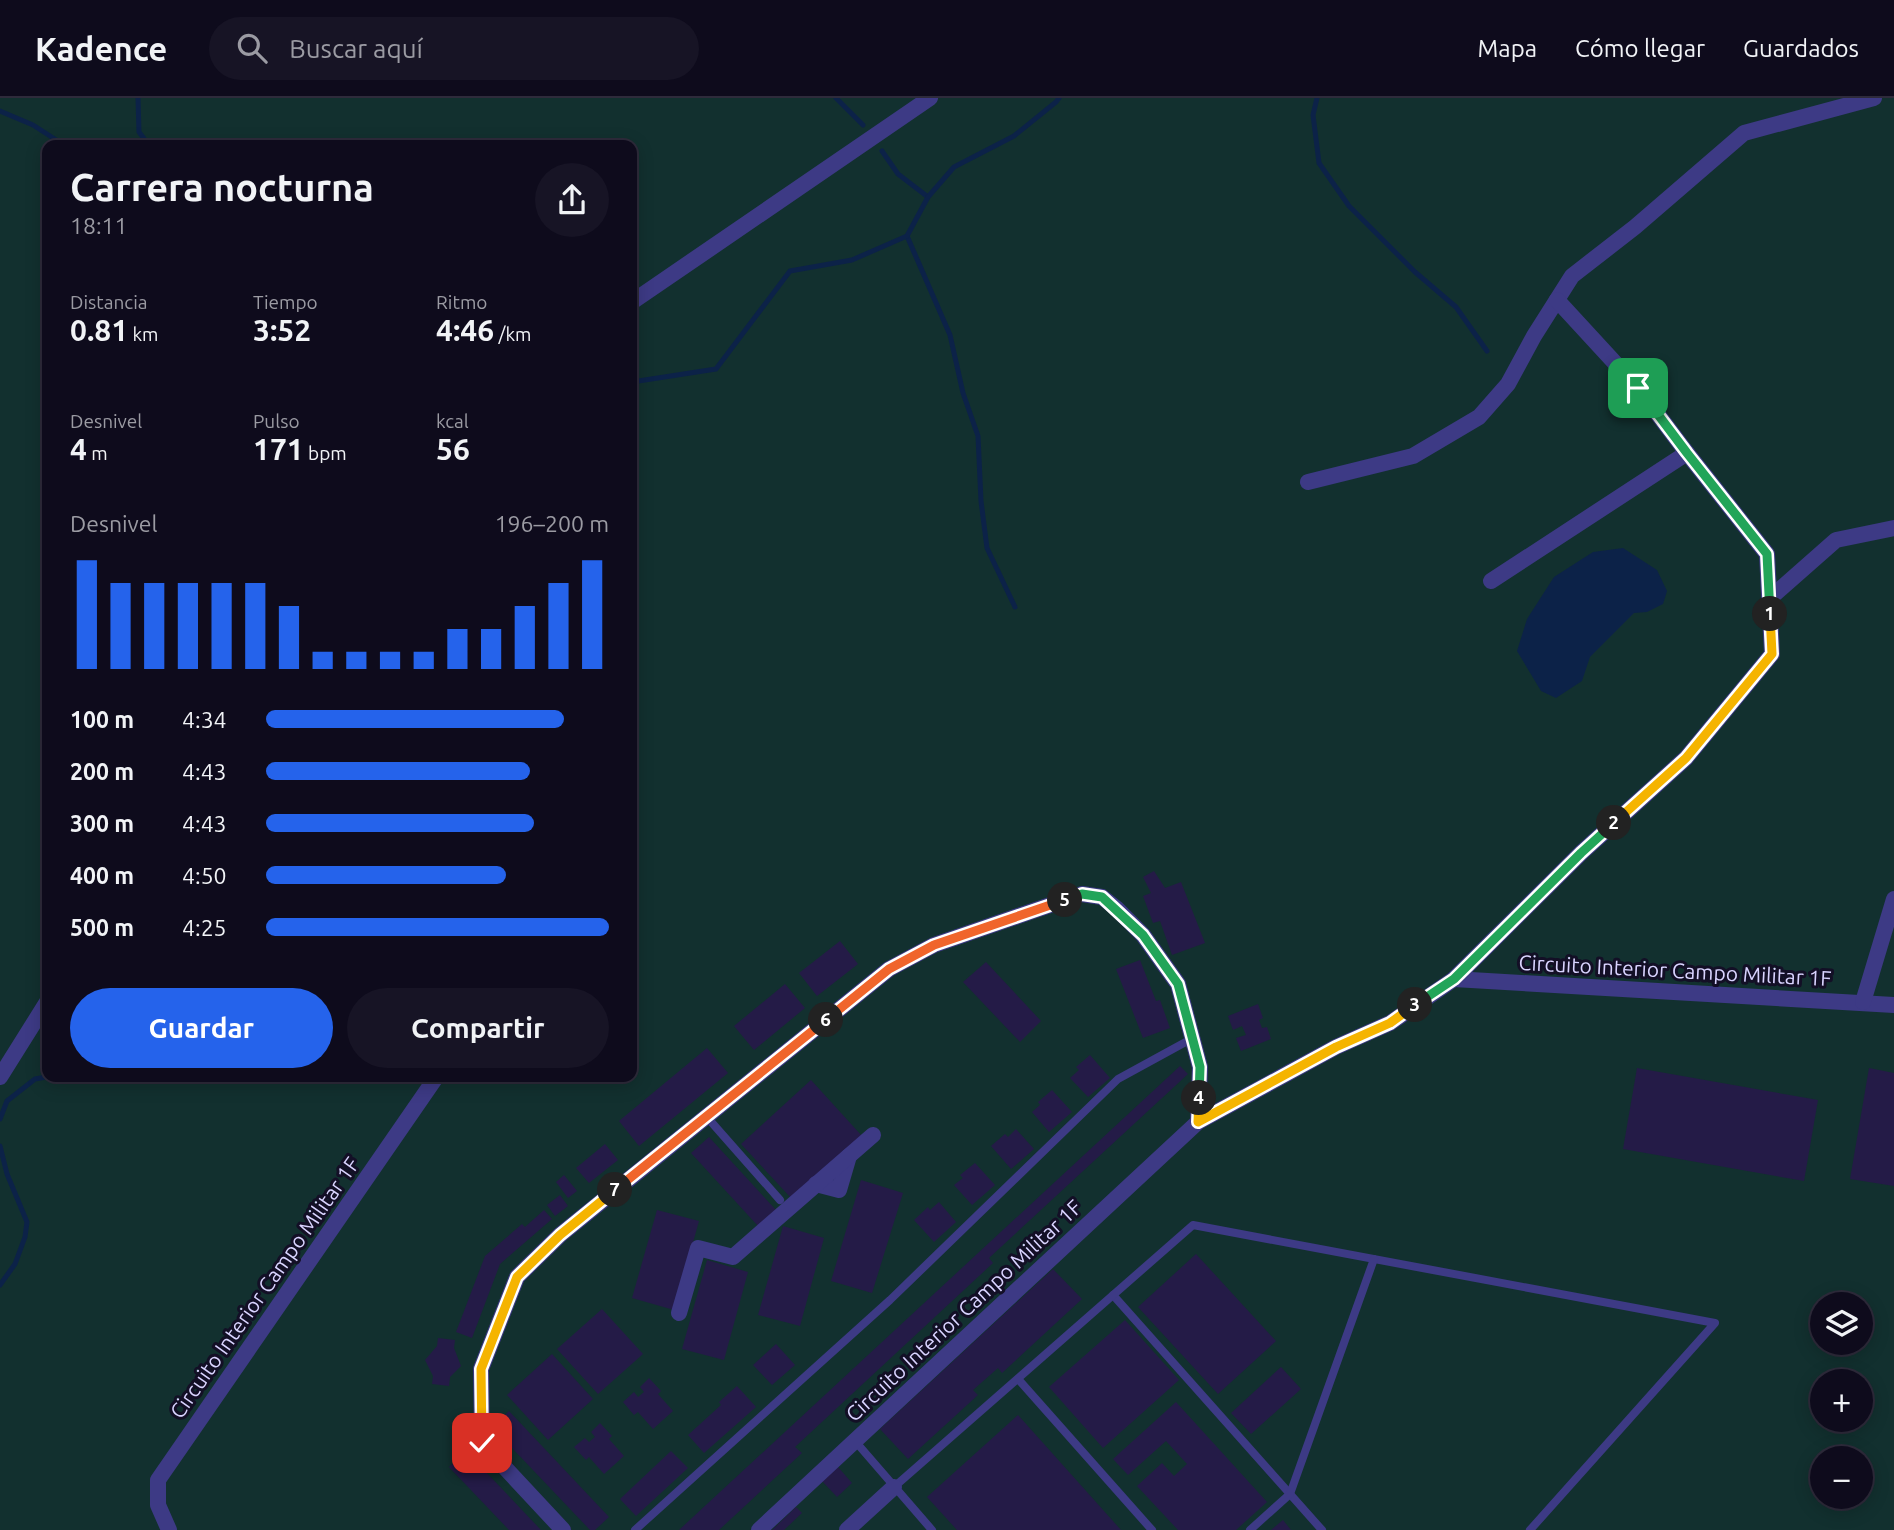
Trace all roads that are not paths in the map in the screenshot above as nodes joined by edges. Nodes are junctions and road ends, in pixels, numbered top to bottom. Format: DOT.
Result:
graph roads {
  1 [pos="930,98"];
  2 [pos="1874,98"];
  3 [pos="637,299"];
  4 [pos="1557,300"];
  5 [pos="1687,453"];
  6 [pos="1308,482"];
  7 [pos="1894,528"];
  8 [pos="1491,581"];
  9 [pos="1769,599"];
  10 [pos="1894,899"];
  11 [pos="1454,979"];
  12 [pos="1863,1002"];
  13 [pos="1894,1004"];
  14 [pos="42,1010"];
  15 [pos="1194,1038"];
  16 [pos="0,1077"];
  17 [pos="433,1082"];
  18 [pos="706,1116"];
  19 [pos="1198,1122"];
  20 [pos="873,1135"];
  21 [pos="780,1200"];
  22 [pos="1374,1259"];
  23 [pos="1113,1295"];
  24 [pos="680,1313"];
  25 [pos="1018,1379"];
  26 [pos="855,1441"];
  27 [pos="894,1487"];
  28 [pos="1290,1494"];
  29 [pos="169,1530"];
  30 [pos="563,1530"];
  31 [pos="635,1530"];
  32 [pos="759,1530"];
  33 [pos="847,1530"];
  34 [pos="932,1530"];
  35 [pos="1152,1530"];
  36 [pos="1250,1530"];
  37 [pos="1322,1530"];
  38 [pos="1530,1530"];
  1 -- 3 [label="street"];
  2 -- 4 [label="street"];
  4 -- 5 [label="street, Circuito Interior Campo Militar 1F"];
  4 -- 6 [label="street"];
  5 -- 8 [label="street"];
  5 -- 9 [label="street, Circuito Interior Campo Militar 1F"];
  7 -- 9 [label="street"];
  9 -- 11 [label="street, Circuito Interior Campo Militar 1F"];
  10 -- 12 [label="street"];
  11 -- 12 [label="street, Circuito Interior Campo Militar 1F"];
  11 -- 19 [label="street, Circuito Interior Campo Militar 1F"];
  12 -- 13 [label="street, Circuito Interior Campo Militar 1F"];
  14 -- 16 [label="street"];
  15 -- 18 [label="street"];
  15 -- 19 [label="street"];
  15 -- 31 [label="lane"];
  17 -- 29 [label="street, Circuito Interior Campo Militar 1F"];
  18 -- 21 [label="lane"];
  18 -- 30 [label="street"];
  19 -- 26 [label="street, Circuito Interior Campo Militar 1F"];
  20 -- 24 [label="street"];
  22 -- 23 [label="lane"];
  22 -- 28 [label="lane"];
  22 -- 38 [label="lane"];
  23 -- 25 [label="lane"];
  23 -- 28 [label="lane"];
  25 -- 27 [label="lane"];
  25 -- 35 [label="lane"];
  26 -- 27 [label="lane"];
  26 -- 32 [label="street, Circuito Interior Campo Militar 1F"];
  27 -- 33 [label="street"];
  27 -- 34 [label="lane"];
  28 -- 36 [label="lane"];
  28 -- 37 [label="lane"];
}
